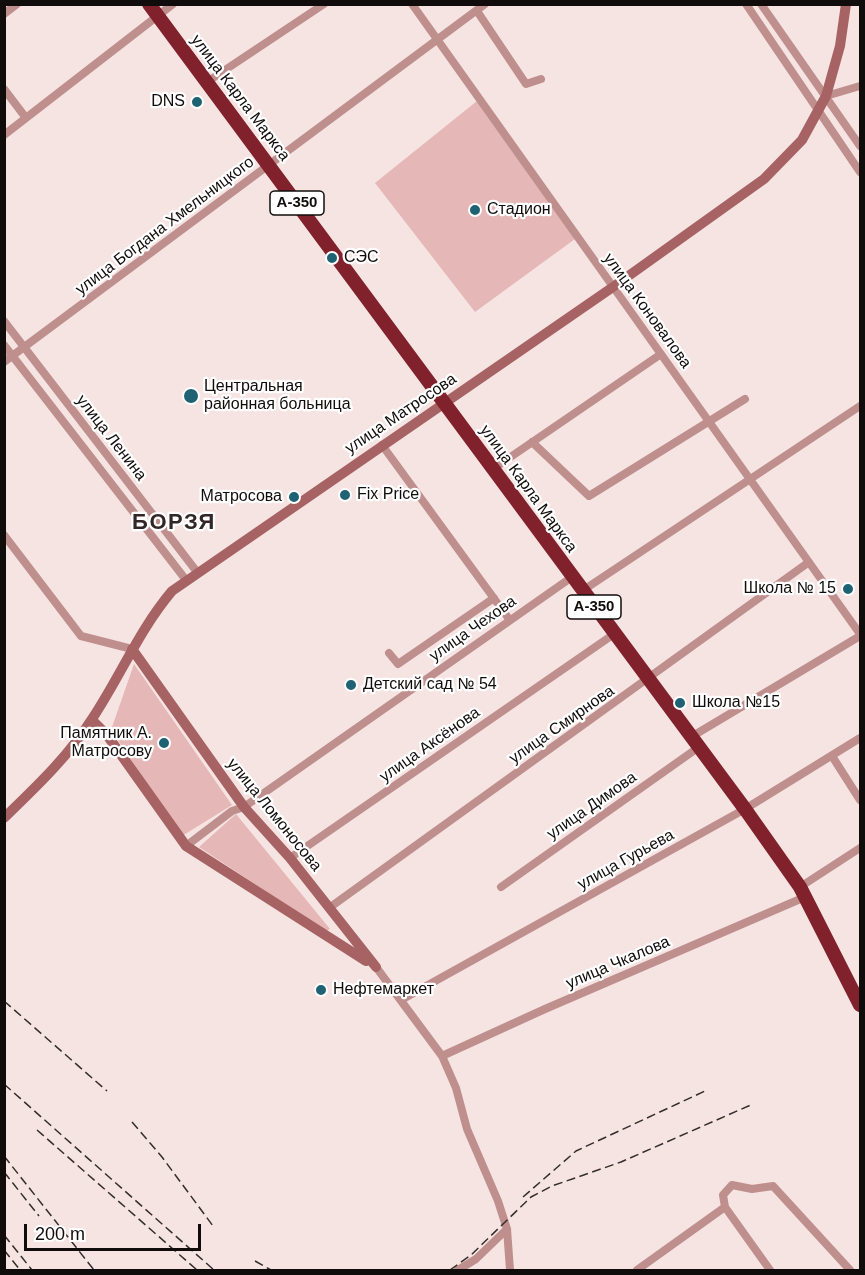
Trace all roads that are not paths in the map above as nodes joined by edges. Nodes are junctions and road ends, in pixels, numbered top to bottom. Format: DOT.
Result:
graph roads {
  1 [pos="17,4"];
  2 [pos="149,4"];
  3 [pos="173,4"];
  4 [pos="324,4"];
  5 [pos="412,4"];
  6 [pos="485,4"];
  7 [pos="746,4"];
  8 [pos="761,4"];
  9 [pos="846,4"];
  10 [pos="477,11"];
  11 [pos="4,14"];
  12 [pos="158,16"];
  13 [pos="437,40"];
  14 [pos="541,80"];
  15 [pos="207,82"];
  16 [pos="861,86"];
  17 [pos="4,89"];
  18 [pos="826,96"];
  19 [pos="818,110"];
  20 [pos="26,118"];
  21 [pos="4,135"];
  22 [pos="861,146"];
  23 [pos="269,165"];
  24 [pos="861,172"];
  25 [pos="613,287"];
  26 [pos="4,321"];
  27 [pos="4,345"];
  28 [pos="24,347"];
  29 [pos="661,354"];
  30 [pos="12,356"];
  31 [pos="4,362"];
  32 [pos="745,399"];
  33 [pos="444,403"];
  34 [pos="861,406"];
  35 [pos="710,422"];
  36 [pos="532,442"];
  37 [pos="382,445"];
  38 [pos="493,469"];
  39 [pos="751,480"];
  40 [pos="4,535"];
  41 [pos="809,562"];
  42 [pos="197,572"];
  43 [pos="572,577"];
  44 [pos="186,580"];
  45 [pos="582,591"];
  46 [pos="494,598"];
  47 [pos="509,620"];
  48 [pos="614,634"];
  49 [pos="861,635"];
  50 [pos="132,649"];
  51 [pos="389,653"];
  52 [pos="649,680"];
  53 [pos="92,720"];
  54 [pos="861,738"];
  55 [pos="695,742"];
  56 [pos="832,756"];
  57 [pos="861,800"];
  58 [pos="244,807"];
  59 [pos="745,809"];
  60 [pos="4,818"];
  61 [pos="186,846"];
  62 [pos="861,848"];
  63 [pos="291,858"];
  64 [pos="501,887"];
  65 [pos="802,892"];
  66 [pos="329,908"];
  67 [pos="376,967"];
  68 [pos="401,1000"];
  69 [pos="861,1005"];
  70 [pos="442,1056"];
  71 [pos="725,1207"];
  72 [pos="507,1229"];
  73 [pos="458,1270"];
  74 [pos="510,1270"];
  75 [pos="637,1270"];
  76 [pos="770,1270"];
  77 [pos="850,1270"];
  1 -- 11 [label="street"];
  2 -- 12 [label="highway, улица Карла Маркса / А-350"];
  3 -- 12 [label="street"];
  4 -- 15 [label="street"];
  5 -- 13 [label="street, улица Коновалова"];
  6 -- 10 [label="street, улица Богдана Хмельницкого"];
  7 -- 19 [label="street"];
  8 -- 18 [label="street"];
  9 -- 18 [label="street, улица Матросова"];
  10 -- 13 [label="street, улица Богдана Хмельницкого"];
  10 -- 14 [label="street"];
  12 -- 15 [label="highway, улица Карла Маркса / А-350"];
  12 -- 20 [label="street"];
  13 -- 23 [label="street, улица Богдана Хмельницкого"];
  13 -- 25 [label="street, улица Коновалова"];
  15 -- 23 [label="highway, улица Карла Маркса / А-350"];
  16 -- 18 [label="street"];
  17 -- 20 [label="street"];
  18 -- 19 [label="street, улица Матросова"];
  18 -- 22 [label="street"];
  19 -- 24 [label="street"];
  19 -- 25 [label="street, улица Матросова"];
  20 -- 21 [label="street"];
  23 -- 28 [label="street, улица Богдана Хмельницкого"];
  23 -- 33 [label="highway, улица Карла Маркса / А-350"];
  25 -- 29 [label="street, улица Коновалова"];
  25 -- 33 [label="street, улица Матросова"];
  26 -- 28 [label="street, улица Ленина"];
  27 -- 30 [label="street, улица Ленина"];
  28 -- 30 [label="street, улица Богдана Хмельницкого"];
  28 -- 42 [label="street, улица Ленина"];
  29 -- 35 [label="street, улица Коновалова"];
  29 -- 36 [label="street"];
  30 -- 31 [label="street, улица Богдана Хмельницкого"];
  30 -- 44 [label="street, улица Ленина"];
  32 -- 35 [label="street"];
  33 -- 37 [label="street, улица Матросова"];
  33 -- 38 [label="highway, улица Карла Маркса / А-350"];
  34 -- 39 [label="street"];
  35 -- 36 [label="street"];
  35 -- 39 [label="street, улица Коновалова"];
  36 -- 38 [label="street"];
  37 -- 42 [label="street, улица Матросова"];
  37 -- 46 [label="street"];
  38 -- 43 [label="highway, улица Карла Маркса / А-350"];
  39 -- 41 [label="street, улица Коновалова"];
  39 -- 45 [label="street"];
  40 -- 50 [label="street"];
  41 -- 49 [label="street, улица Коновалова"];
  41 -- 52 [label="street, улица Смирнова"];
  42 -- 44 [label="street, улица Матросова"];
  43 -- 45 [label="highway, улица Карла Маркса / А-350"];
  43 -- 47 [label="street, улица Чехова"];
  44 -- 50 [label="street, улица Матросова"];
  45 -- 48 [label="highway, улица Карла Маркса / А-350"];
  46 -- 47 [label="street"];
  46 -- 51 [label="street, улица Чехова"];
  47 -- 58 [label="street, улица Чехова"];
  48 -- 52 [label="highway, улица Карла Маркса / А-350"];
  48 -- 63 [label="street, улица Аксёнова"];
  49 -- 55 [label="street, улица Димова"];
  50 -- 53 [label="street, улица Матросова"];
  50 -- 58 [label="street, улица Ломоносова"];
  52 -- 55 [label="highway, улица Карла Маркса / А-350"];
  52 -- 66 [label="street, улица Смирнова"];
  53 -- 60 [label="street, улица Матросова"];
  53 -- 61 [label="street, улица Ломоносова"];
  54 -- 56 [label="street, улица Гурьева"];
  55 -- 59 [label="highway, улица Карла Маркса / А-350"];
  55 -- 64 [label="street, улица Димова"];
  56 -- 57 [label="street"];
  56 -- 59 [label="street, улица Гурьева"];
  58 -- 61 [label="street, улица Чехова"];
  58 -- 63 [label="street, улица Ломоносова"];
  59 -- 65 [label="highway, улица Карла Маркса / А-350"];
  59 -- 68 [label="street, улица Гурьева"];
  61 -- 67 [label="street, улица Ломоносова"];
  62 -- 65 [label="street, улица Чкалова"];
  63 -- 66 [label="street, улица Ломоносова"];
  65 -- 69 [label="highway, улица Карла Маркса / А-350"];
  65 -- 70 [label="street, улица Чкалова"];
  66 -- 67 [label="street, улица Ломоносова"];
  67 -- 68 [label="street, улица Ломоносова"];
  68 -- 70 [label="street, улица Ломоносова"];
  70 -- 72 [label="street, улица Ломоносова"];
  71 -- 75 [label="street"];
  71 -- 76 [label="street"];
  71 -- 77 [label="street"];
  72 -- 73 [label="street"];
  72 -- 74 [label="street, улица Ломоносова"];
}
